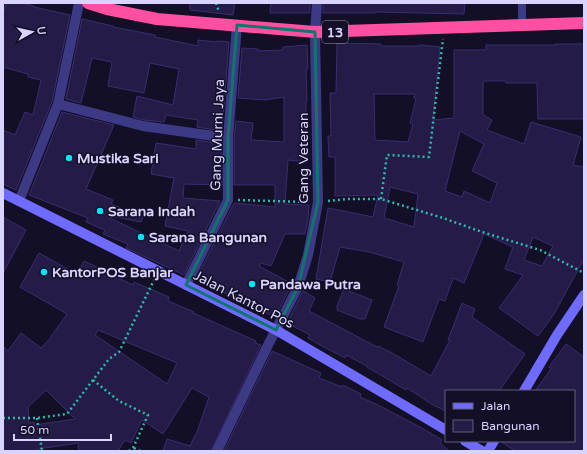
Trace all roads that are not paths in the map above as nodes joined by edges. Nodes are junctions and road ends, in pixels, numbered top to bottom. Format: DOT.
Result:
graph roads {
  1 [pos="79,3"];
  2 [pos="88,3"];
  3 [pos="317,3"];
  4 [pos="522,3"];
  5 [pos="584,23"];
  6 [pos="237,25"];
  7 [pos="522,25"];
  8 [pos="315,32"];
  9 [pos="58,104"];
  10 [pos="228,138"];
  11 [pos="3,193"];
  12 [pos="19,201"];
  13 [pos="186,285"];
  14 [pos="584,295"];
  15 [pos="276,330"];
  16 [pos="525,390"];
  17 [pos="445,429"];
  18 [pos="467,442"];
  19 [pos="493,442"];
  20 [pos="217,451"];
  21 [pos="482,451"];
  22 [pos="488,451"];
  1 -- 9 [label="street"];
  2 -- 6 [label="highway, 13"];
  3 -- 8 [label="street, Gang Veteran"];
  4 -- 7 [label="lane"];
  5 -- 7 [label="highway, 13"];
  6 -- 8 [label="highway, 13"];
  6 -- 10 [label="street, Gang Murni Jaya"];
  7 -- 8 [label="highway, 13"];
  8 -- 15 [label="street, Gang Veteran"];
  9 -- 10 [label="street"];
  9 -- 12 [label="street"];
  10 -- 13 [label="street, Gang Murni Jaya"];
  11 -- 12 [label="street, Jalan Kantor Pos"];
  12 -- 13 [label="street, Jalan Kantor Pos"];
  13 -- 15 [label="street, Jalan Kantor Pos"];
  14 -- 16 [label="street"];
  15 -- 17 [label="street, Jalan Kantor Pos"];
  15 -- 20 [label="street, Gang Veteran"];
  18 -- 21 [label="street"];
  19 -- 22 [label="street"];
}
